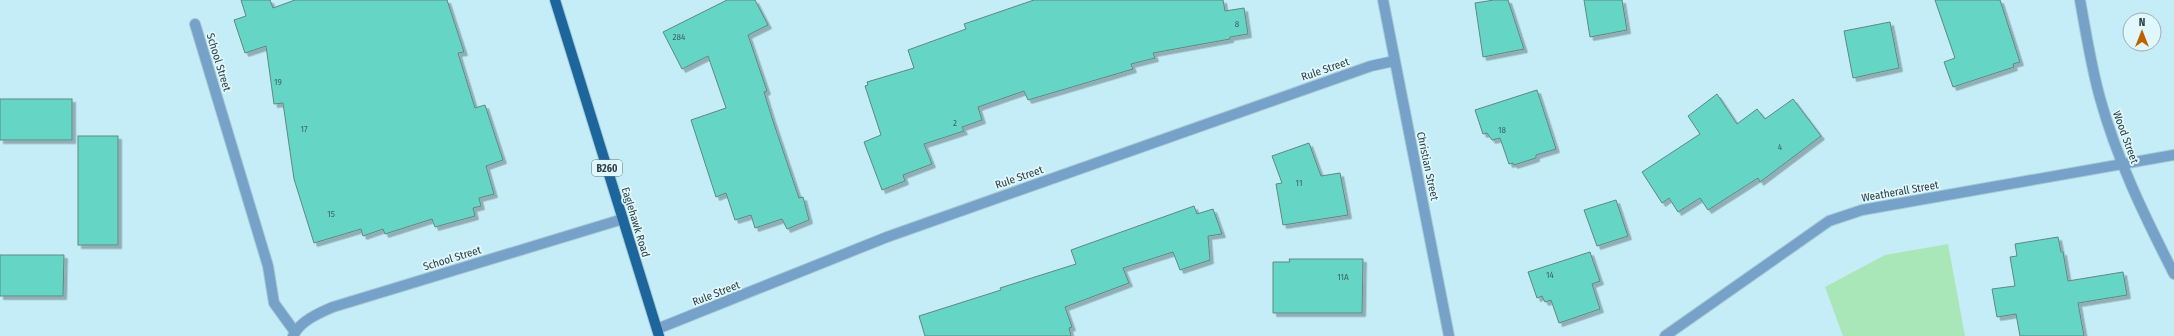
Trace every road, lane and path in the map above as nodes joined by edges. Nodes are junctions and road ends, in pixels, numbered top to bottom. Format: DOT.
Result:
graph roads {
  1 [pos="555,0"];
  2 [pos="1383,0"];
  3 [pos="2080,0"];
  4 [pos="195,24"];
  5 [pos="1394,60"];
  6 [pos="2174,155"];
  7 [pos="2123,164"];
  8 [pos="623,219"];
  9 [pos="2174,274"];
  10 [pos="658,332"];
  11 [pos="294,334"];
  12 [pos="1449,336"];
  13 [pos="1665,336"];
  1 -- 8 [label="main road, Eaglehawk Road / B260"];
  2 -- 5 [label="street, Christian Street"];
  3 -- 7 [label="street, Wood Street"];
  4 -- 11 [label="street, School Street"];
  5 -- 10 [label="street, Rule Street"];
  5 -- 12 [label="street, Christian Street"];
  6 -- 7 [label="street, Weatherall Street"];
  7 -- 9 [label="street, Wood Street"];
  7 -- 13 [label="street, Weatherall Street"];
  8 -- 10 [label="main road, Eaglehawk Road / B260"];
  8 -- 11 [label="street, School Street"];
}
